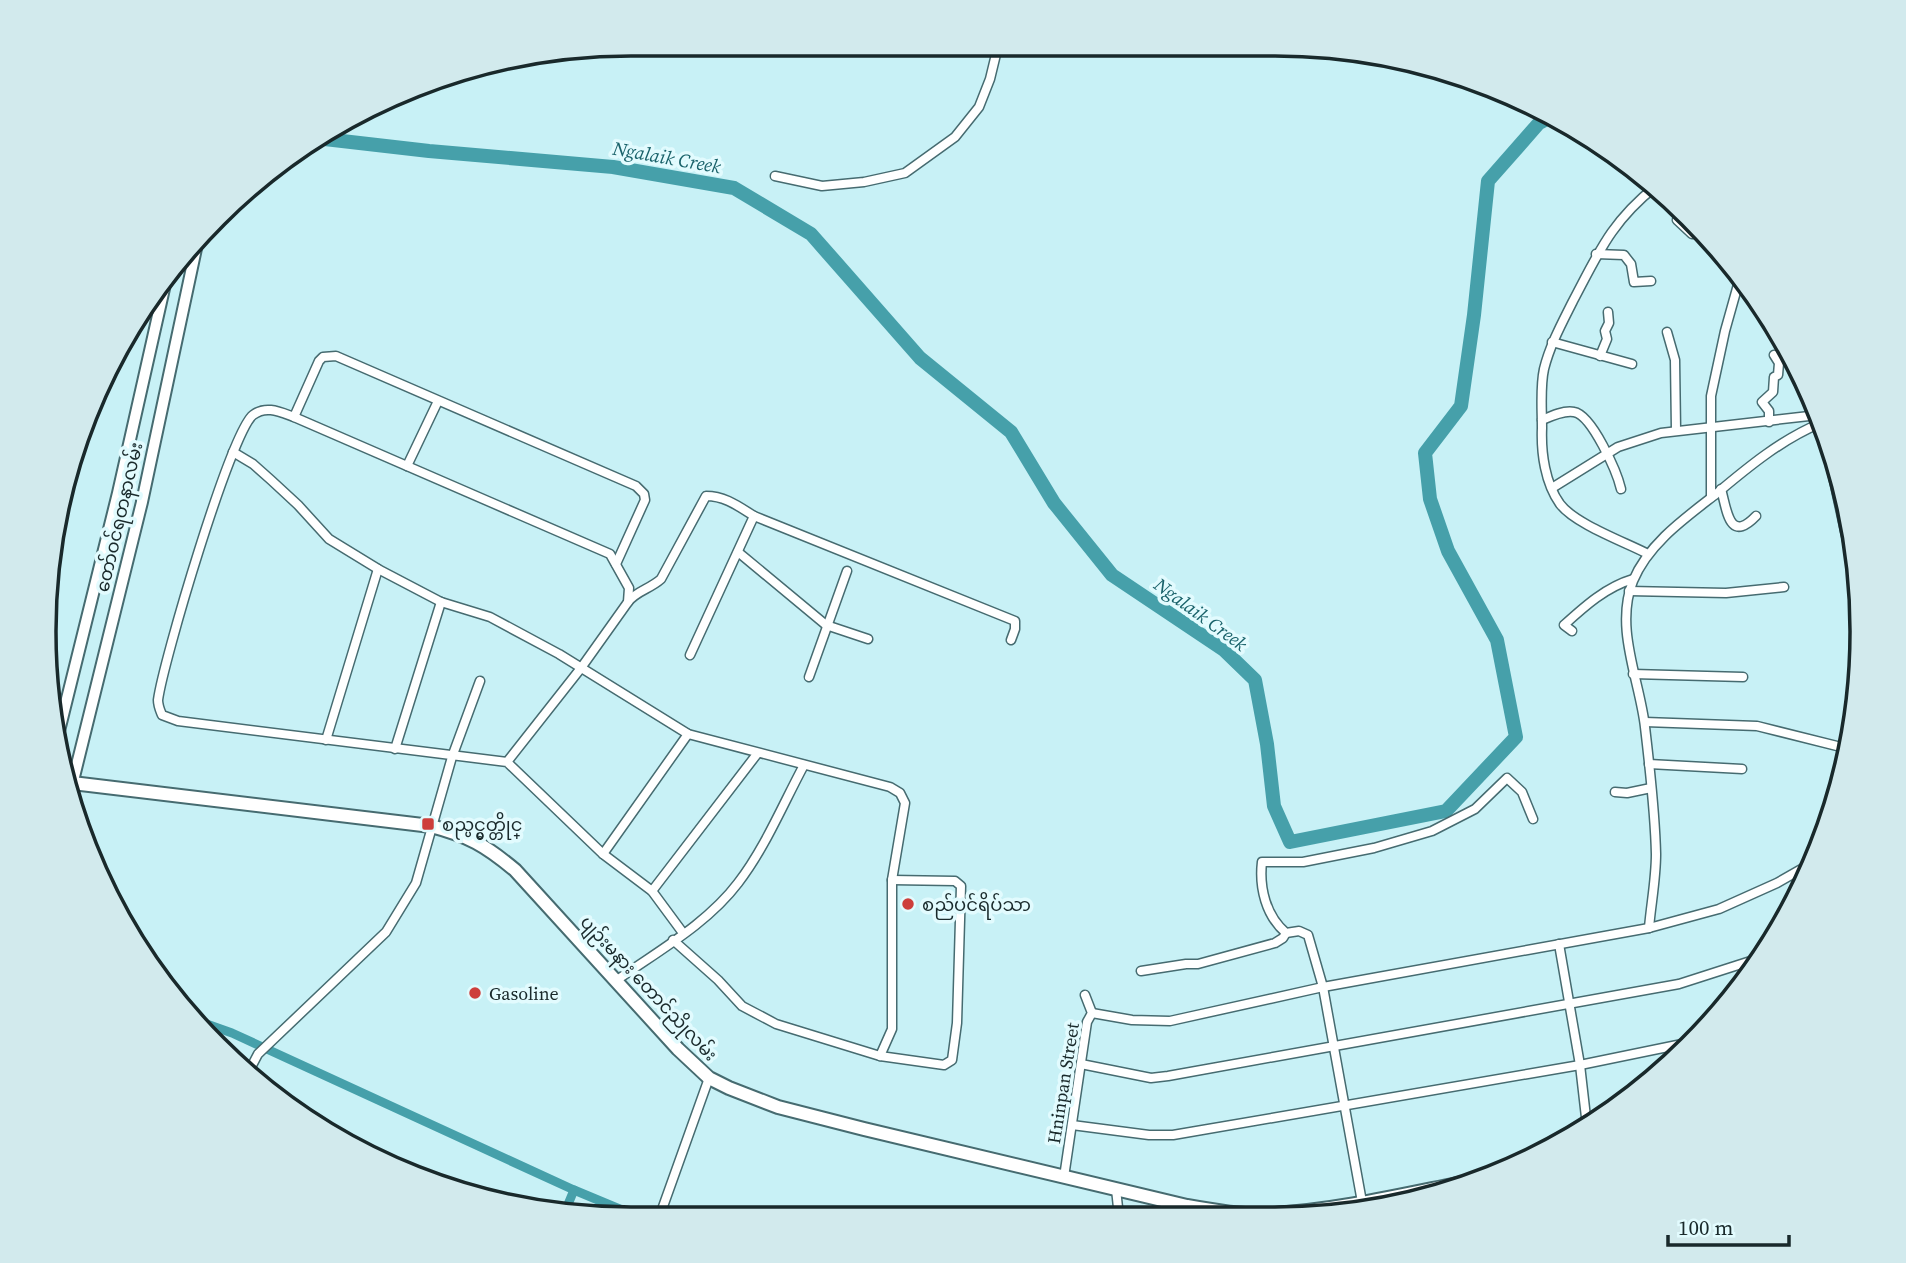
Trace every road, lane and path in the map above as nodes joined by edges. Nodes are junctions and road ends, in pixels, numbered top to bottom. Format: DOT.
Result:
graph roads {
  1 [pos="996,56"];
  2 [pos="775,176"];
  3 [pos="1648,194"];
  4 [pos="1596,254"];
  5 [pos="194,258"];
  6 [pos="1651,281"];
  7 [pos="1737,289"];
  8 [pos="161,300"];
  9 [pos="1608,312"];
  10 [pos="1667,332"];
  11 [pos="1552,342"];
  12 [pos="1600,355"];
  13 [pos="1774,355"];
  14 [pos="1632,364"];
  15 [pos="438,401"];
  16 [pos="1808,416"];
  17 [pos="294,417"];
  18 [pos="1542,420"];
  19 [pos="1769,422"];
  20 [pos="1711,427"];
  21 [pos="1812,427"];
  22 [pos="1676,429"];
  23 [pos="233,452"];
  24 [pos="1605,453"];
  25 [pos="407,466"];
  26 [pos="1552,488"];
  27 [pos="1621,489"];
  28 [pos="1721,489"];
  29 [pos="1711,497"];
  30 [pos="754,516"];
  31 [pos="1756,516"];
  32 [pos="738,552"];
  33 [pos="1648,554"];
  34 [pos="616,564"];
  35 [pos="378,569"];
  36 [pos="847,571"];
  37 [pos="1633,579"];
  38 [pos="1784,587"];
  39 [pos="1629,591"];
  40 [pos="441,602"];
  41 [pos="628,603"];
  42 [pos="828,625"];
  43 [pos="1572,631"];
  44 [pos="868,639"];
  45 [pos="1011,639"];
  46 [pos="690,655"];
  47 [pos="581,668"];
  48 [pos="1633,674"];
  49 [pos="809,677"];
  50 [pos="1743,677"];
  51 [pos="480,681"];
  52 [pos="63,717"];
  53 [pos="1645,722"];
  54 [pos="688,734"];
  55 [pos="326,740"];
  56 [pos="1838,746"];
  57 [pos="395,749"];
  58 [pos="757,754"];
  59 [pos="452,757"];
  60 [pos="508,762"];
  61 [pos="1650,764"];
  62 [pos="72,765"];
  63 [pos="804,765"];
  64 [pos="1742,769"];
  65 [pos="77,783"];
  66 [pos="1651,788"];
  67 [pos="1615,792"];
  68 [pos="1533,819"];
  69 [pos="431,826"];
  70 [pos="603,854"];
  71 [pos="1797,871"];
  72 [pos="892,880"];
  73 [pos="652,891"];
  74 [pos="1649,928"];
  75 [pos="683,933"];
  76 [pos="1286,933"];
  77 [pos="673,940"];
  78 [pos="1559,944"];
  79 [pos="1745,963"];
  80 [pos="1141,971"];
  81 [pos="617,981"];
  82 [pos="1323,987"];
  83 [pos="1085,995"];
  84 [pos="1570,1003"];
  85 [pos="1092,1013"];
  86 [pos="1673,1046"];
  87 [pos="1334,1047"];
  88 [pos="880,1056"];
  89 [pos="253,1064"];
  90 [pos="1082,1064"];
  91 [pos="1580,1065"];
  92 [pos="709,1078"];
  93 [pos="1345,1104"];
  94 [pos="1586,1115"];
  95 [pos="1072,1125"];
  96 [pos="1064,1177"];
  97 [pos="1116,1189"];
  98 [pos="1363,1200"];
  99 [pos="663,1207"];
  100 [pos="1118,1207"];
  101 [pos="1193,1207"];
  1 -- 2 [label="street"];
  3 -- 4 [label="street"];
  4 -- 6 [label="street"];
  4 -- 11 [label="street"];
  5 -- 62 [label="main road, တော်ဝင်ရတနာလမ်း"];
  7 -- 20 [label="street"];
  8 -- 52 [label="main road, တော်ဝင်ရတနာလမ်း"];
  9 -- 12 [label="street"];
  10 -- 22 [label="street"];
  11 -- 12 [label="street"];
  11 -- 18 [label="street"];
  12 -- 14 [label="street"];
  13 -- 19 [label="street"];
  15 -- 17 [label="street"];
  15 -- 25 [label="street"];
  15 -- 34 [label="street"];
  16 -- 19 [label="street"];
  17 -- 23 [label="street"];
  17 -- 25 [label="street"];
  18 -- 24 [label="street"];
  18 -- 26 [label="street"];
  19 -- 20 [label="street"];
  20 -- 22 [label="street"];
  20 -- 29 [label="street"];
  21 -- 28 [label="street"];
  22 -- 24 [label="street"];
  23 -- 35 [label="street"];
  23 -- 55 [label="street"];
  24 -- 26 [label="street"];
  24 -- 27 [label="street"];
  25 -- 34 [label="street"];
  26 -- 33 [label="street"];
  28 -- 29 [label="street"];
  28 -- 31 [label="street"];
  29 -- 33 [label="street"];
  30 -- 32 [label="street"];
  30 -- 41 [label="street"];
  30 -- 45 [label="street"];
  32 -- 42 [label="street"];
  32 -- 46 [label="street"];
  33 -- 37 [label="street"];
  34 -- 41 [label="street"];
  35 -- 40 [label="street"];
  35 -- 55 [label="street"];
  36 -- 42 [label="street"];
  37 -- 39 [label="street"];
  37 -- 43 [label="street"];
  38 -- 39 [label="street"];
  39 -- 48 [label="street"];
  40 -- 47 [label="street"];
  40 -- 57 [label="street"];
  41 -- 47 [label="street"];
  42 -- 44 [label="street"];
  42 -- 49 [label="street"];
  47 -- 54 [label="street"];
  47 -- 60 [label="street"];
  48 -- 50 [label="street"];
  48 -- 53 [label="street"];
  51 -- 59 [label="street"];
  53 -- 56 [label="street"];
  53 -- 61 [label="street"];
  54 -- 58 [label="street"];
  54 -- 70 [label="street"];
  55 -- 57 [label="street"];
  57 -- 59 [label="street"];
  58 -- 63 [label="street"];
  58 -- 73 [label="street"];
  59 -- 60 [label="street"];
  59 -- 69 [label="street"];
  60 -- 70 [label="street"];
  61 -- 64 [label="street"];
  61 -- 66 [label="street"];
  63 -- 72 [label="street"];
  63 -- 75 [label="street"];
  65 -- 69 [label="main road, ပျဉ်းမနား တောင်ညိုလမ်း"];
  66 -- 67 [label="street"];
  66 -- 74 [label="street"];
  68 -- 76 [label="street"];
  69 -- 81 [label="main road, ပျဉ်းမနား တောင်ညိုလမ်း"];
  69 -- 89 [label="street"];
  70 -- 73 [label="street"];
  71 -- 74 [label="street"];
  72 -- 88 [label="street"];
  72 -- 88 [label="street"];
  73 -- 75 [label="street"];
  74 -- 78 [label="street"];
  75 -- 77 [label="street"];
  76 -- 80 [label="street"];
  76 -- 82 [label="street"];
  77 -- 81 [label="street"];
  77 -- 88 [label="street"];
  78 -- 82 [label="street"];
  78 -- 84 [label="street"];
  79 -- 84 [label="street"];
  81 -- 92 [label="main road, ပျဉ်းမနား တောင်ညိုလမ်း"];
  82 -- 85 [label="street"];
  82 -- 87 [label="street"];
  83 -- 85 [label="street, Hninpan Street"];
  84 -- 87 [label="street"];
  84 -- 91 [label="street"];
  85 -- 90 [label="street, Hninpan Street"];
  86 -- 91 [label="street"];
  87 -- 90 [label="street"];
  87 -- 93 [label="street"];
  90 -- 95 [label="street, Hninpan Street"];
  91 -- 93 [label="street"];
  91 -- 94 [label="street"];
  92 -- 96 [label="main road, ပျဉ်းမနား တောင်ညိုလမ်း"];
  92 -- 99 [label="street"];
  93 -- 95 [label="street"];
  93 -- 98 [label="street"];
  95 -- 96 [label="street, Hninpan Street"];
  96 -- 97 [label="main road, ပျဉ်းမနား တောင်ညိုလမ်း"];
  97 -- 100 [label="street"];
  97 -- 101 [label="main road, ပျဉ်းမနား တောင်ညိုလမ်း"];
}
